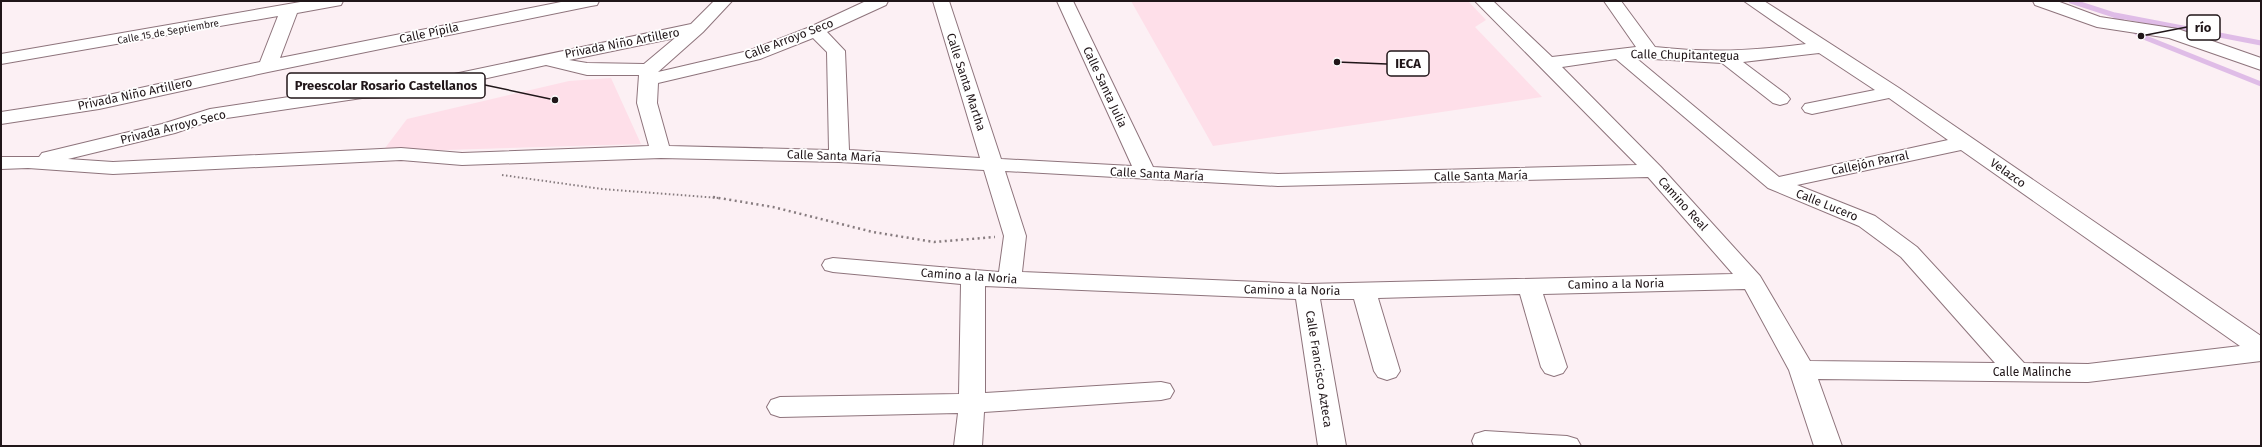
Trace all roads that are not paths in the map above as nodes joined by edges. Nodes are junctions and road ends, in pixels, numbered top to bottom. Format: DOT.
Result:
graph roads {
  1 [pos="335,1"];
  2 [pos="591,1"];
  3 [pos="724,1"];
  4 [pos="880,1"];
  5 [pos="940,1"];
  6 [pos="1065,1"];
  7 [pos="1483,1"];
  8 [pos="1612,1"];
  9 [pos="1752,1"];
  10 [pos="2041,1"];
  11 [pos="289,10"];
  12 [pos="697,28"];
  13 [pos="816,30"];
  14 [pos="1822,47"];
  15 [pos="1649,52"];
  16 [pos="1621,54"];
  17 [pos="1726,57"];
  18 [pos="1,59"];
  19 [pos="546,59"];
  20 [pos="1548,63"];
  21 [pos="2261,64"];
  22 [pos="268,66"];
  23 [pos="649,75"];
  24 [pos="1892,92"];
  25 [pos="1780,99"];
  26 [pos="1812,108"];
  27 [pos="1,118"];
  28 [pos="1964,143"];
  29 [pos="661,152"];
  30 [pos="840,156"];
  31 [pos="28,162"];
  32 [pos="1,163"];
  33 [pos="992,163"];
  34 [pos="1654,171"];
  35 [pos="1146,173"];
  36 [pos="1775,184"];
  37 [pos="833,265"];
  38 [pos="973,278"];
  39 [pos="1010,279"];
  40 [pos="1752,281"];
  41 [pos="1529,285"];
  42 [pos="1364,291"];
  43 [pos="1307,292"];
  44 [pos="2261,348"];
  45 [pos="2261,352"];
  46 [pos="1554,367"];
  47 [pos="1802,370"];
  48 [pos="1387,371"];
  49 [pos="2018,373"];
  50 [pos="1161,391"];
  51 [pos="972,403"];
  52 [pos="780,407"];
  53 [pos="1485,441"];
  54 [pos="968,446"];
  55 [pos="1332,446"];
  56 [pos="1567,446"];
  57 [pos="1828,446"];
  1 -- 11 [label="street, Calle 15 de Septiembre"];
  2 -- 22 [label="street, Calle Pípila"];
  3 -- 12 [label="street"];
  4 -- 13 [label="street, Calle Arroyo Seco"];
  5 -- 33 [label="street, Calle Santa Martha"];
  6 -- 35 [label="street, Calle Santa Julia"];
  7 -- 20 [label="street, Camino Real"];
  8 -- 15 [label="street"];
  9 -- 14 [label="street, Velazco"];
  10 -- 21 [label="street"];
  11 -- 18 [label="street, Calle 15 de Septiembre"];
  11 -- 22 [label="street"];
  12 -- 19 [label="street, Privada Niño Artillero"];
  12 -- 23 [label="street"];
  13 -- 23 [label="street, Calle Arroyo Seco"];
  13 -- 30 [label="street"];
  14 -- 17 [label="street, Calle Chupitantegua"];
  14 -- 24 [label="street, Velazco"];
  15 -- 16 [label="street, Calle Chupitantegua"];
  15 -- 17 [label="street, Calle Chupitantegua"];
  16 -- 20 [label="street, Calle Chupitantegua"];
  16 -- 36 [label="street, Calle Lucero"];
  17 -- 25 [label="street"];
  19 -- 23 [label="street"];
  19 -- 31 [label="street, Privada Arroyo Seco"];
  20 -- 34 [label="street, Camino Real"];
  22 -- 27 [label="street, Privada Niño Artillero"];
  23 -- 29 [label="street"];
  24 -- 26 [label="street"];
  24 -- 28 [label="street, Velazco"];
  28 -- 36 [label="street, Callejón Parral"];
  28 -- 44 [label="street, Velazco"];
  29 -- 30 [label="street, Calle Santa María"];
  29 -- 31 [label="street, Calle Santa María"];
  30 -- 33 [label="street, Calle Santa María"];
  31 -- 32 [label="street"];
  33 -- 35 [label="street, Calle Santa María"];
  33 -- 39 [label="street, Calle Santa Martha"];
  34 -- 35 [label="street, Calle Santa María"];
  34 -- 40 [label="street, Camino Real"];
  36 -- 49 [label="street, Calle Lucero"];
  37 -- 38 [label="street, Camino a la Noria"];
  38 -- 39 [label="street, Camino a la Noria"];
  38 -- 51 [label="street"];
  39 -- 43 [label="street, Camino a la Noria"];
  40 -- 41 [label="street, Camino a la Noria"];
  40 -- 47 [label="street, Camino Real"];
  41 -- 42 [label="street, Camino a la Noria"];
  41 -- 46 [label="street"];
  42 -- 43 [label="street, Camino a la Noria"];
  42 -- 48 [label="street"];
  43 -- 55 [label="street, Calle Francisco Azteca"];
  45 -- 49 [label="street, Calle Malinche"];
  47 -- 49 [label="street, Calle Malinche"];
  47 -- 57 [label="street, Camino Real"];
  50 -- 51 [label="street"];
  51 -- 52 [label="street"];
  51 -- 54 [label="street"];
  53 -- 56 [label="street"];
}
